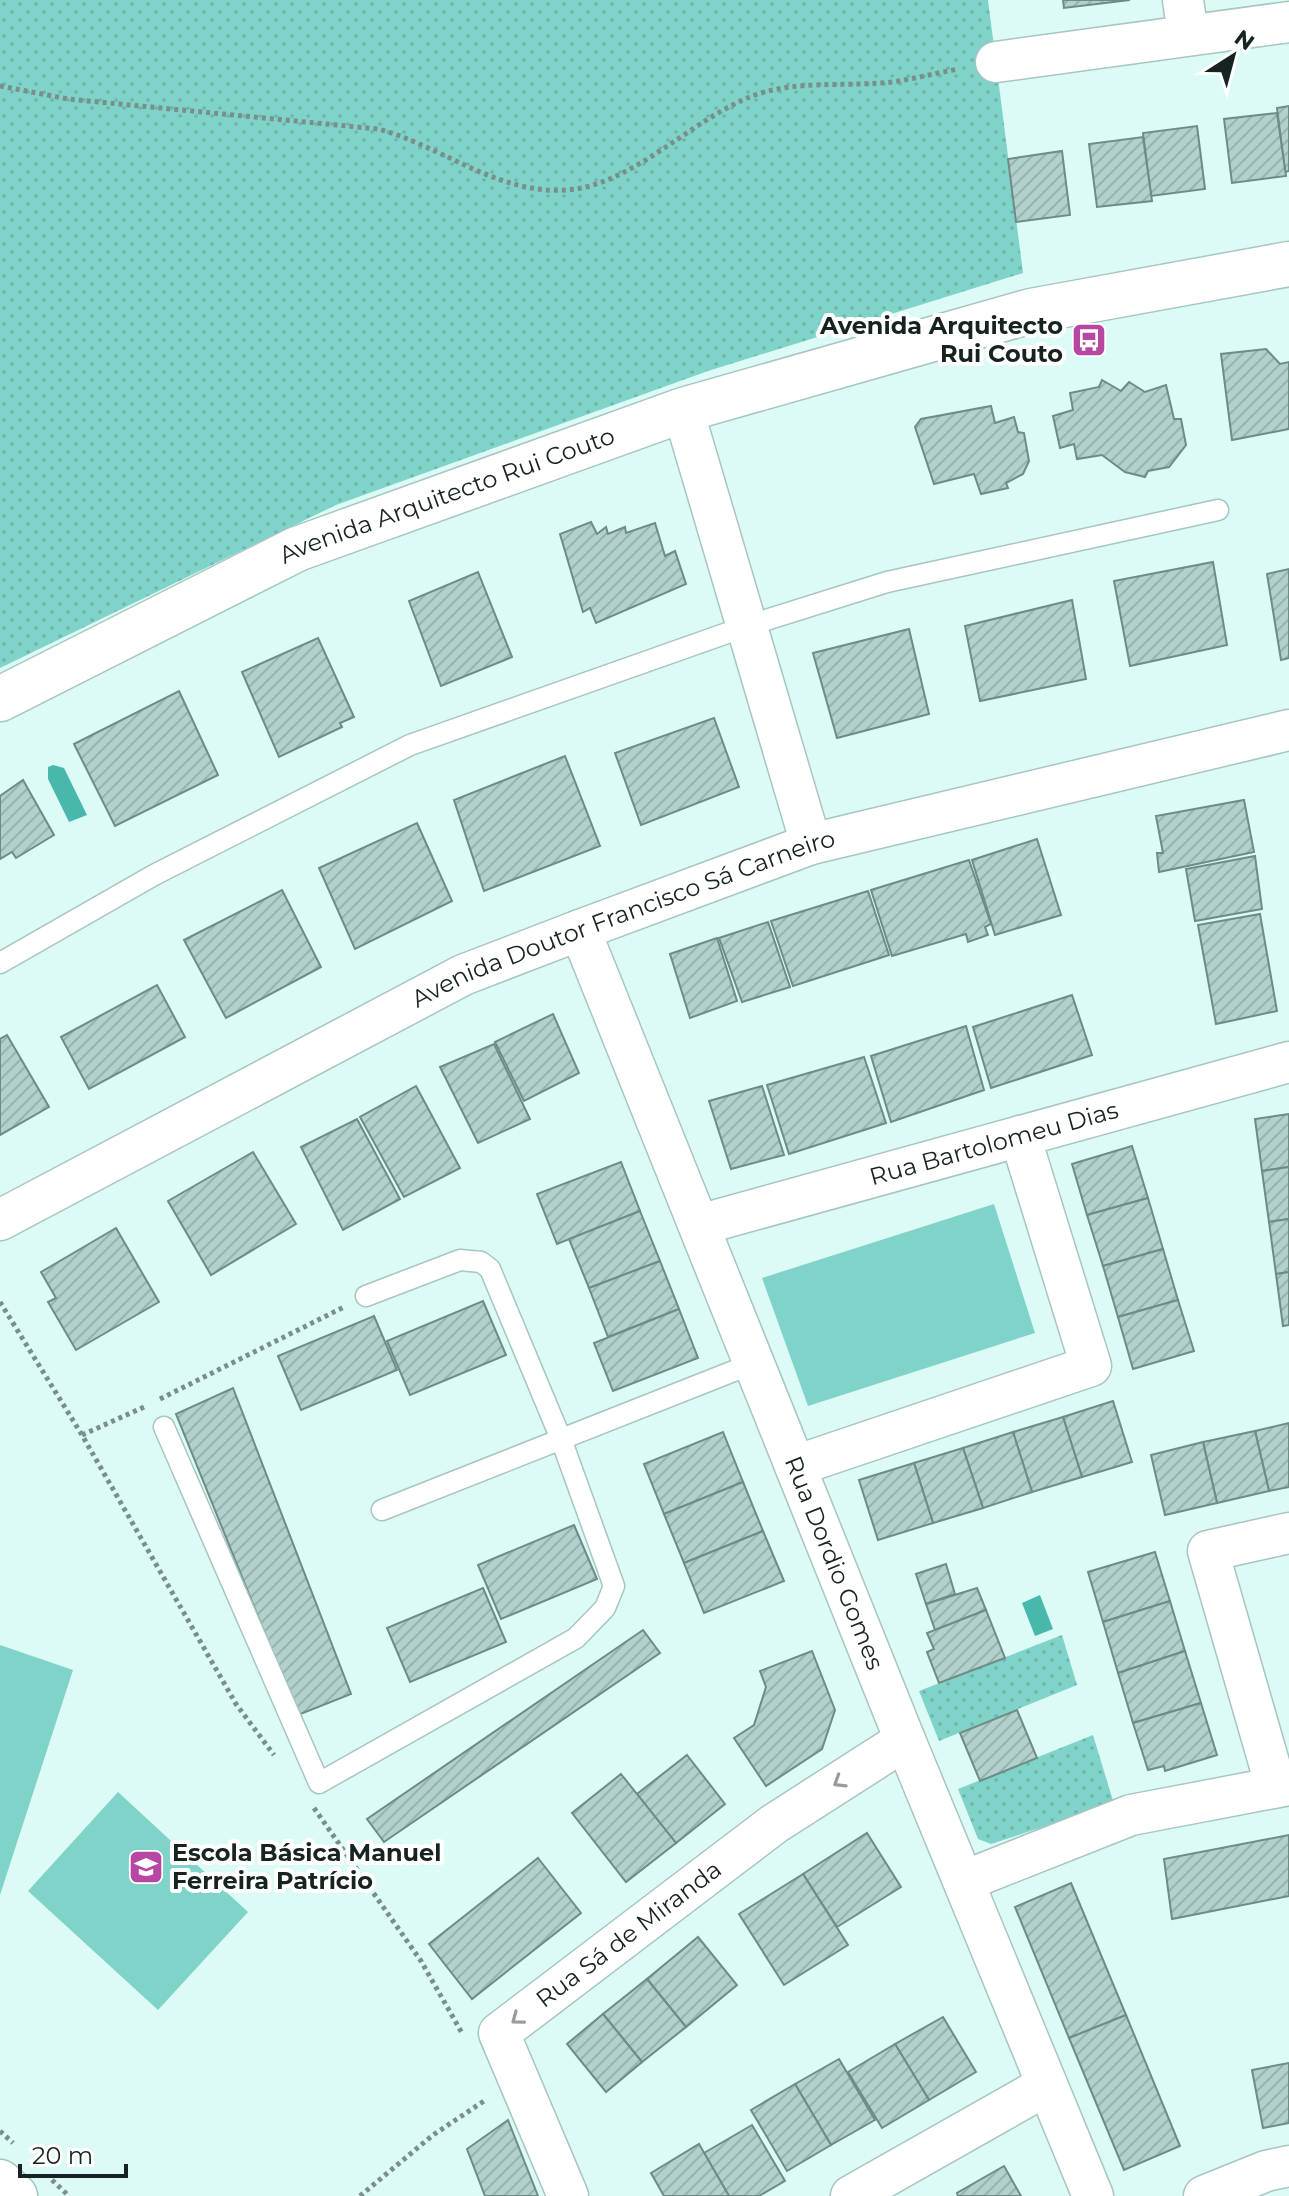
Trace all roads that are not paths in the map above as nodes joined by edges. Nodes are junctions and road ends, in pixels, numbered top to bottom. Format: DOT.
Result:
graph roads {
  1 [pos="1186,17"];
  2 [pos="1289,22"];
  3 [pos="996,62"];
  4 [pos="1289,264"];
  5 [pos="683,410"];
  6 [pos="1218,510"];
  7 [pos="747,626"];
  8 [pos="0,699"];
  9 [pos="1289,730"];
  10 [pos="811,844"];
  11 [pos="580,930"];
  12 [pos="0,963"];
  13 [pos="1289,1062"];
  14 [pos="1020,1136"];
  15 [pos="0,1220"];
  16 [pos="699,1225"];
  17 [pos="366,1296"];
  18 [pos="754,1363"];
  19 [pos="164,1427"];
  20 [pos="561,1439"];
  21 [pos="795,1466"];
  22 [pos="382,1510"];
  23 [pos="1289,1533"];
  24 [pos="905,1740"];
  25 [pos="1283,1786"];
  26 [pos="964,1881"];
  27 [pos="1047,2085"];
  28 [pos="1289,2166"];
  29 [pos="0,2182"];
  30 [pos="15,2196"];
  31 [pos="568,2196"];
  32 [pos="851,2196"];
  33 [pos="1093,2196"];
  34 [pos="1204,2196"];
  1 -- 2 [label="street"];
  1 -- 3 [label="street"];
  4 -- 5 [label="street, Avenida Arquitecto Rui Couto"];
  5 -- 7 [label="street"];
  5 -- 8 [label="street, Avenida Arquitecto Rui Couto"];
  6 -- 7 [label="lane"];
  7 -- 10 [label="street"];
  7 -- 12 [label="lane"];
  9 -- 10 [label="street, Avenida Doutor Francisco Sá Carneiro"];
  10 -- 11 [label="street, Avenida Doutor Francisco Sá Carneiro"];
  11 -- 15 [label="street, Avenida Doutor Francisco Sá Carneiro"];
  11 -- 16 [label="street, Rua Dordio Gomes"];
  13 -- 14 [label="street, Rua Bartolomeu Dias"];
  14 -- 16 [label="street, Rua Bartolomeu Dias"];
  14 -- 21 [label="street"];
  16 -- 18 [label="street, Rua Dordio Gomes"];
  17 -- 20 [label="lane"];
  18 -- 20 [label="lane"];
  18 -- 21 [label="street, Rua Dordio Gomes"];
  19 -- 20 [label="lane"];
  20 -- 22 [label="lane"];
  21 -- 24 [label="street, Rua Dordio Gomes"];
  23 -- 25 [label="street"];
  24 -- 26 [label="street, Rua Dordio Gomes"];
  24 -- 31 [label="street, Rua Sá de Miranda, one-way"];
  25 -- 26 [label="street"];
  26 -- 27 [label="street, Rua Dordio Gomes"];
  27 -- 32 [label="street"];
  27 -- 33 [label="street, Rua Dordio Gomes"];
  28 -- 34 [label="street"];
  29 -- 30 [label="street"];
}
